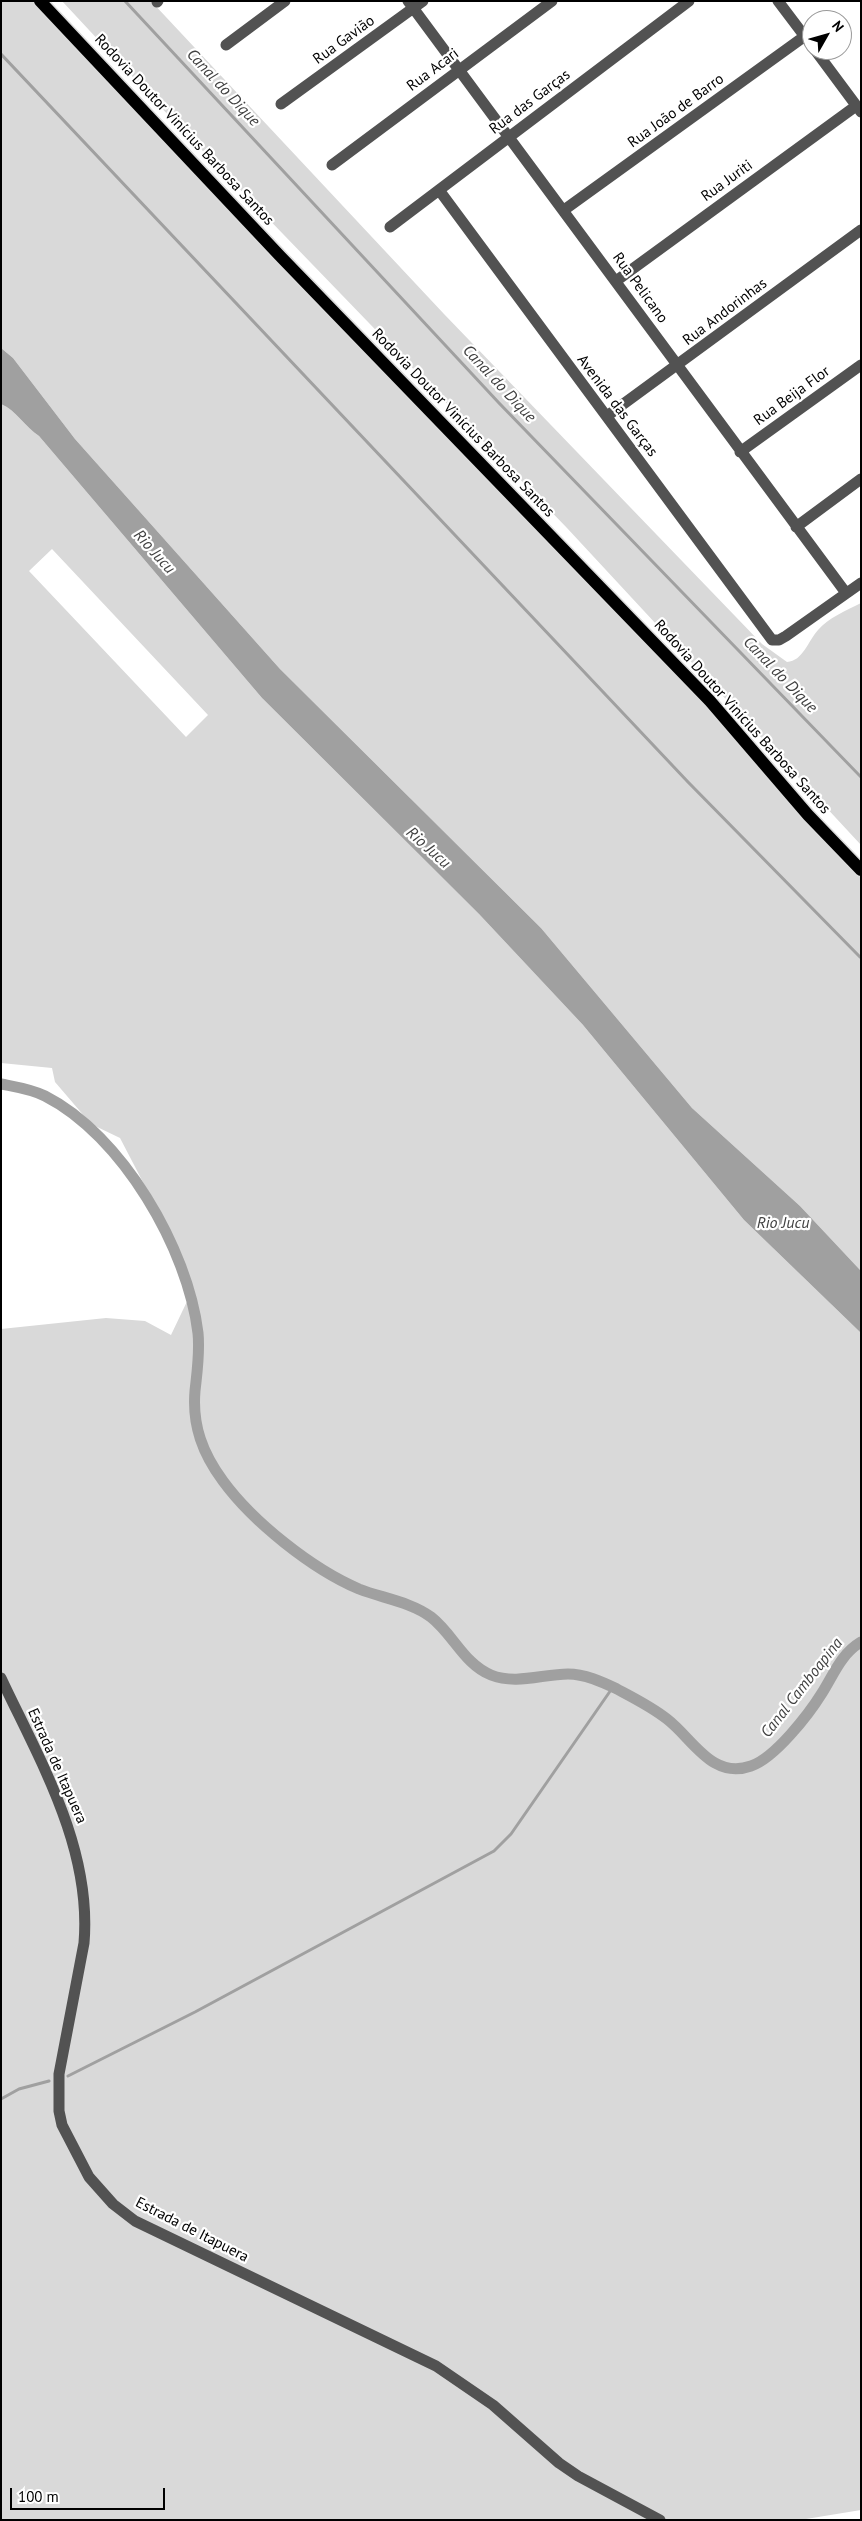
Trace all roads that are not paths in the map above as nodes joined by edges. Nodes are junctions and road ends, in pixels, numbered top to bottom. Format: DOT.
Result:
graph roads {
  1 [pos="40,1"];
  2 [pos="285,1"];
  3 [pos="423,1"];
  4 [pos="552,1"];
  5 [pos="689,1"];
  6 [pos="778,1"];
  7 [pos="411,5"];
  8 [pos="802,33"];
  9 [pos="226,45"];
  10 [pos="802,45"];
  11 [pos="822,60"];
  12 [pos="459,69"];
  13 [pos="281,104"];
  14 [pos="858,109"];
  15 [pos="509,136"];
  16 [pos="332,165"];
  17 [pos="439,190"];
  18 [pos="564,210"];
  19 [pos="390,227"];
  20 [pos="861,230"];
  21 [pos="616,281"];
  22 [pos="861,364"];
  23 [pos="678,365"];
  24 [pos="607,416"];
  25 [pos="740,452"];
  26 [pos="861,478"];
  27 [pos="796,527"];
  28 [pos="861,583"];
  29 [pos="846,593"];
  30 [pos="861,870"];
  31 [pos="1,1678"];
  32 [pos="660,2520"];
  1 -- 30 [label="main road, Rodovia Doutor Vinícius Barbosa Santos"];
  2 -- 9 [label="street"];
  3 -- 7 [label="street, Rua Gavião"];
  4 -- 12 [label="street, Rua Acari"];
  5 -- 15 [label="street, Rua das Garças"];
  6 -- 8 [label="street"];
  7 -- 12 [label="street, Rua Pelicano"];
  7 -- 13 [label="street, Rua Gavião"];
  10 -- 18 [label="street, Rua João de Barro"];
  11 -- 14 [label="street"];
  12 -- 15 [label="street, Rua Pelicano"];
  12 -- 16 [label="street, Rua Acari"];
  14 -- 21 [label="street, Rua Juriti"];
  15 -- 17 [label="street, Rua das Garças"];
  15 -- 18 [label="street, Rua Pelicano"];
  17 -- 19 [label="street, Rua das Garças"];
  17 -- 24 [label="street, Avenida das Garças"];
  18 -- 21 [label="street, Rua Pelicano"];
  20 -- 23 [label="street, Rua Andorinhas"];
  21 -- 23 [label="street, Rua Pelicano"];
  22 -- 25 [label="street, Rua Beija Flor"];
  23 -- 24 [label="street, Rua Andorinhas"];
  23 -- 25 [label="street, Rua Pelicano"];
  24 -- 29 [label="street, Avenida das Garças"];
  25 -- 27 [label="street, Rua Pelicano"];
  26 -- 27 [label="street"];
  27 -- 29 [label="street, Rua Pelicano"];
  28 -- 29 [label="street"];
  31 -- 32 [label="street, Estrada de Itapuera"];
}
